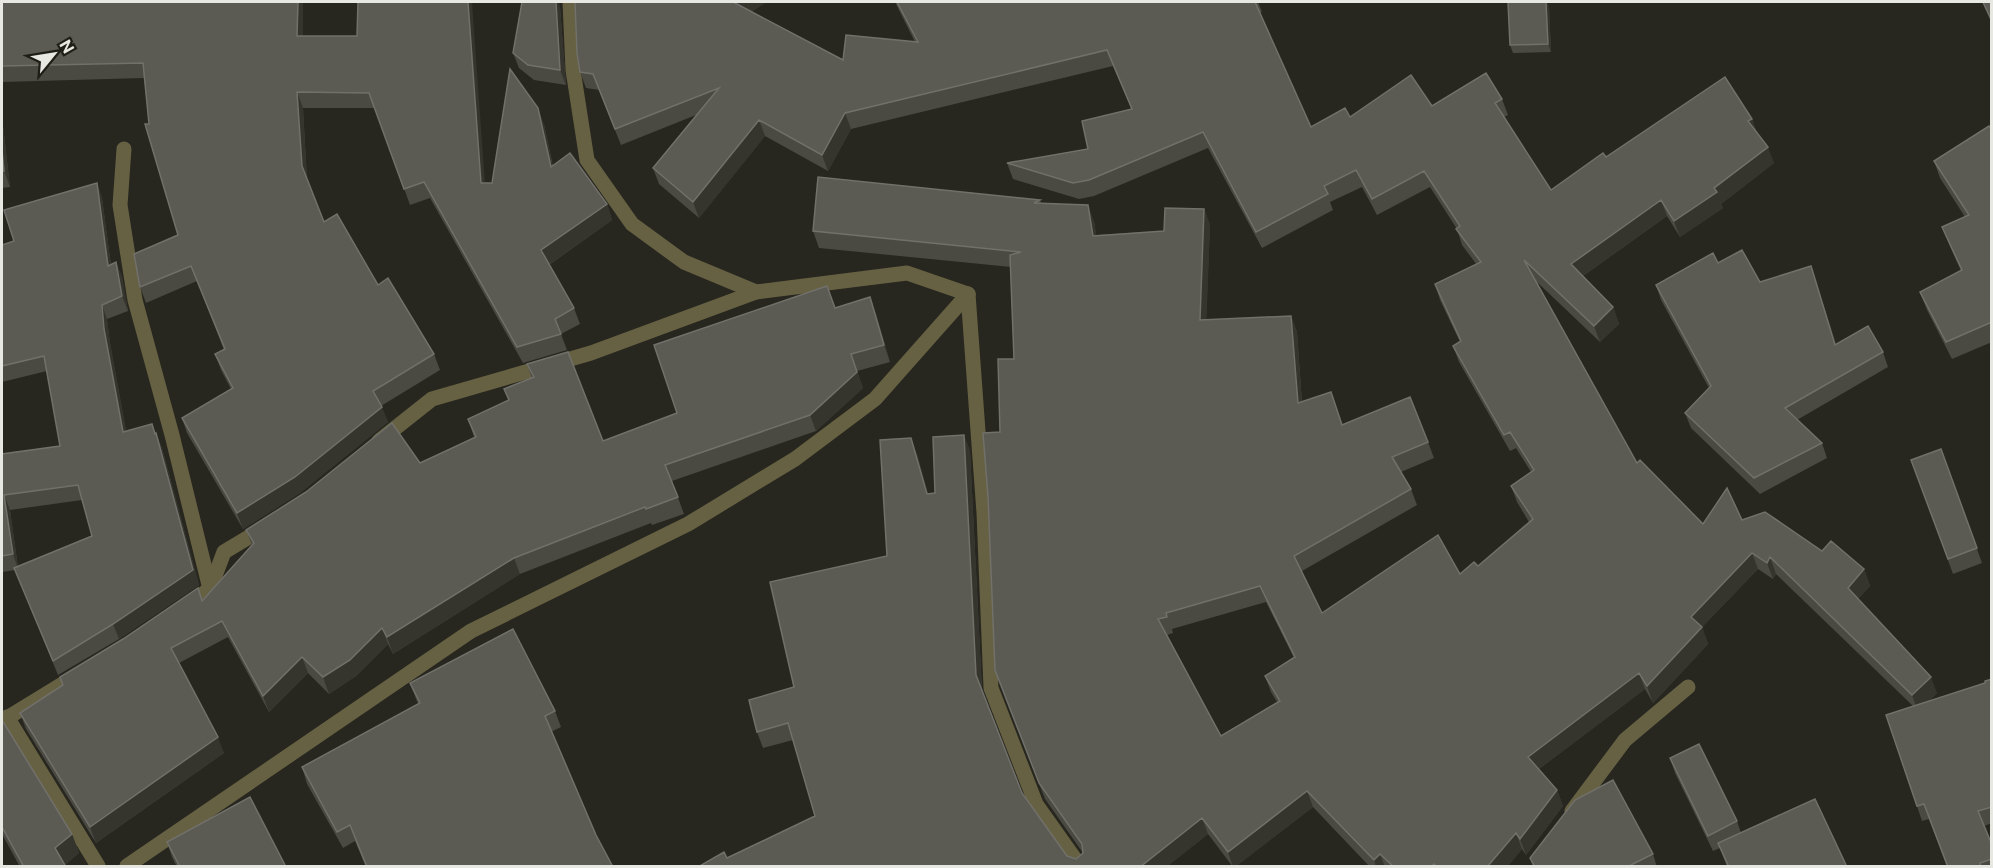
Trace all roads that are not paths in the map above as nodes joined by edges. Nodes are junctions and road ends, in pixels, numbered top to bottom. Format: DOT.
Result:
graph roads {
  1 [pos="570,2"];
  2 [pos="124,149"];
  3 [pos="756,292"];
  4 [pos="968,294"];
  5 [pos="369,450"];
  6 [pos="278,518"];
  7 [pos="210,589"];
  8 [pos="172,615"];
  9 [pos="95,664"];
  10 [pos="1688,687"];
  11 [pos="4,719"];
  12 [pos="1564,822"];
  13 [pos="98,867"];
  14 [pos="127,867"];
  15 [pos="1080,867"];
  1 -- 3 [label="street"];
  2 -- 7 [label="street"];
  3 -- 4 [label="street"];
  3 -- 5 [label="street"];
  4 -- 14 [label="street"];
  4 -- 15 [label="street"];
  6 -- 7 [label="street"];
  7 -- 8 [label="street"];
  9 -- 11 [label="street"];
  10 -- 12 [label="street"];
  11 -- 13 [label="street"];
}
